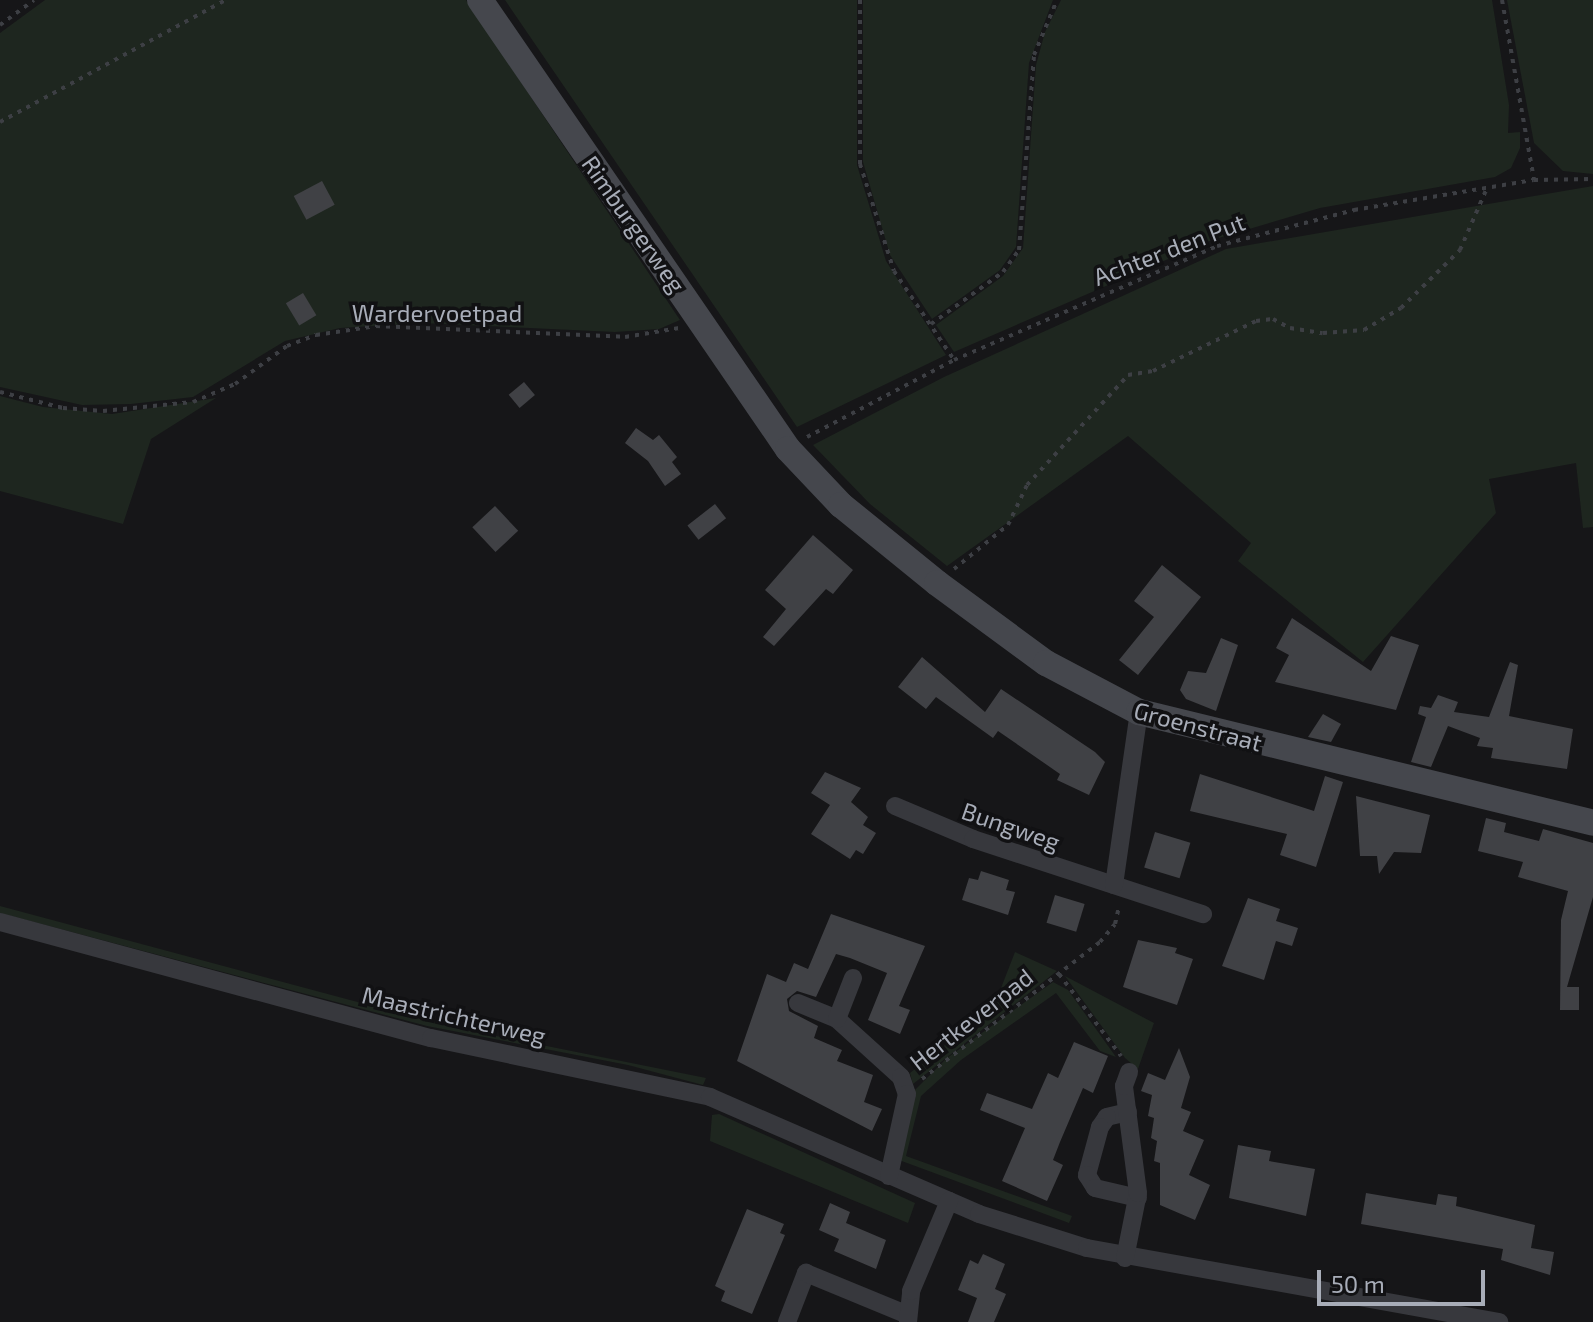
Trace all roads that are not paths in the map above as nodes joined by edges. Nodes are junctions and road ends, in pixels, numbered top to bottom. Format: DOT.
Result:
graph roads {
  1 [pos="480,0"];
  2 [pos="788,449"];
  3 [pos="1139,712"];
  4 [pos="895,806"];
  5 [pos="1593,823"];
  6 [pos="1114,885"];
  7 [pos="1203,914"];
  8 [pos="0,922"];
  9 [pos="853,978"];
  10 [pos="798,1003"];
  11 [pos="837,1019"];
  12 [pos="1129,1072"];
  13 [pos="1128,1112"];
  14 [pos="889,1176"];
  15 [pos="1138,1198"];
  16 [pos="949,1201"];
  17 [pos="1125,1258"];
  18 [pos="1415,1315"];
  19 [pos="908,1319"];
  20 [pos="787,1322"];
  21 [pos="1499,1322"];
  1 -- 2 [label="street, Rimburgerweg"];
  2 -- 3 [label="street, Groenstraat"];
  3 -- 5 [label="street, Groenstraat"];
  3 -- 6 [label="street"];
  4 -- 6 [label="street, Bungweg"];
  6 -- 7 [label="street, Bungweg"];
  8 -- 14 [label="street, Maastrichterweg"];
  9 -- 11 [label="street"];
  10 -- 11 [label="street"];
  11 -- 14 [label="street"];
  12 -- 13 [label="street"];
  13 -- 15 [label="street"];
  13 -- 15 [label="street"];
  14 -- 16 [label="street, Maastrichterweg"];
  15 -- 17 [label="street"];
  16 -- 17 [label="street, Maastrichterweg"];
  16 -- 19 [label="street"];
  17 -- 18 [label="street, Maastrichterweg"];
  18 -- 21 [label="street, Maastrichterweg"];
  19 -- 20 [label="street"];
}
